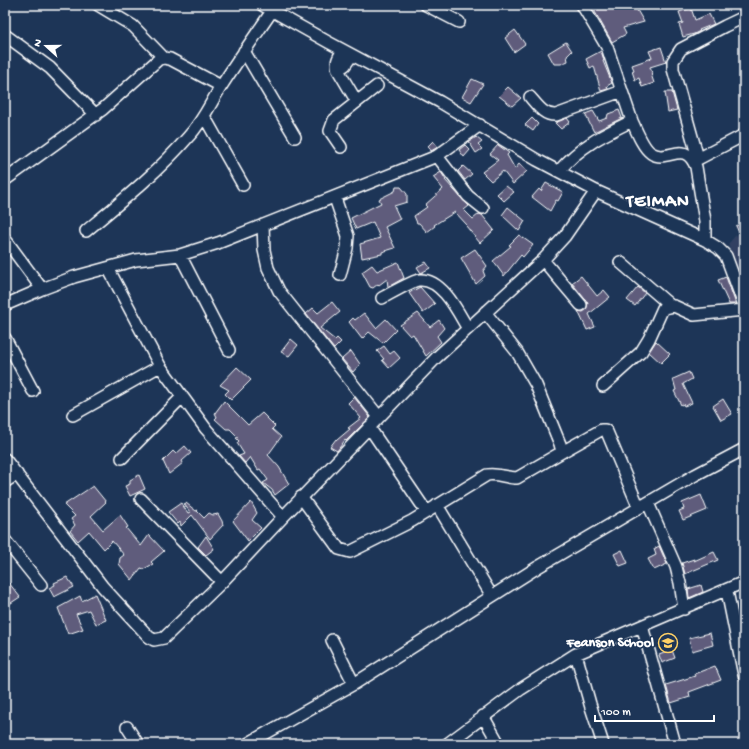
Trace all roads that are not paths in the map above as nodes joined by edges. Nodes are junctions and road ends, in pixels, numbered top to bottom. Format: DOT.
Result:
graph roads {
  1 [pos="98,5"];
  2 [pos="262,5"];
  3 [pos="426,5"];
  4 [pos="582,5"];
  5 [pos="272,11"];
  6 [pos="744,17"];
  7 [pos="459,22"];
  8 [pos="10,38"];
  9 [pos="5,48"];
  10 [pos="244,50"];
  11 [pos="347,52"];
  12 [pos="164,58"];
  13 [pos="221,86"];
  14 [pos="377,86"];
  15 [pos="622,91"];
  16 [pos="530,97"];
  17 [pos="357,102"];
  18 [pos="96,115"];
  19 [pos="204,116"];
  20 [pos="632,121"];
  21 [pos="480,125"];
  22 [pos="744,135"];
  23 [pos="295,137"];
  24 [pos="342,147"];
  25 [pos="437,156"];
  26 [pos="696,160"];
  27 [pos="559,171"];
  28 [pos="5,180"];
  29 [pos="243,186"];
  30 [pos="596,191"];
  31 [pos="335,198"];
  32 [pos="483,208"];
  33 [pos="262,225"];
  34 [pos="86,231"];
  35 [pos="5,239"];
  36 [pos="704,240"];
  37 [pos="180,255"];
  38 [pos="543,260"];
  39 [pos="620,262"];
  40 [pos="108,268"];
  41 [pos="340,275"];
  42 [pos="42,289"];
  43 [pos="382,298"];
  44 [pos="5,305"];
  45 [pos="581,305"];
  46 [pos="744,305"];
  47 [pos="671,306"];
  48 [pos="744,310"];
  49 [pos="485,312"];
  50 [pos="468,329"];
  51 [pos="5,338"];
  52 [pos="230,350"];
  53 [pos="160,366"];
  54 [pos="603,386"];
  55 [pos="33,391"];
  56 [pos="182,397"];
  57 [pos="73,415"];
  58 [pos="379,416"];
  59 [pos="369,427"];
  60 [pos="744,449"];
  61 [pos="562,452"];
  62 [pos="122,458"];
  63 [pos="5,459"];
  64 [pos="17,474"];
  65 [pos="5,482"];
  66 [pos="301,497"];
  67 [pos="141,499"];
  68 [pos="438,505"];
  69 [pos="643,505"];
  70 [pos="426,511"];
  71 [pos="283,517"];
  72 [pos="5,540"];
  73 [pos="222,582"];
  74 [pos="744,582"];
  75 [pos="41,585"];
  76 [pos="727,591"];
  77 [pos="492,596"];
  78 [pos="684,608"];
  79 [pos="642,626"];
  80 [pos="332,640"];
  81 [pos="576,654"];
  82 [pos="744,675"];
  83 [pos="354,684"];
  84 [pos="483,716"];
  85 [pos="127,727"];
  86 [pos="138,744"];
  87 [pos="247,744"];
  88 [pos="447,744"];
  89 [pos="499,744"];
  90 [pos="603,744"];
  91 [pos="676,744"];
  1 -- 12 [label="street"];
  2 -- 5 [label="street"];
  3 -- 7 [label="street"];
  4 -- 15 [label="street"];
  5 -- 10 [label="street"];
  5 -- 11 [label="street"];
  6 -- 26 [label="street"];
  8 -- 9 [label="street"];
  8 -- 18 [label="street"];
  10 -- 13 [label="street"];
  10 -- 23 [label="street"];
  11 -- 17 [label="street"];
  11 -- 21 [label="street"];
  12 -- 13 [label="street"];
  12 -- 18 [label="street"];
  13 -- 19 [label="street"];
  14 -- 17 [label="street"];
  15 -- 16 [label="street"];
  15 -- 20 [label="street"];
  17 -- 24 [label="street"];
  18 -- 28 [label="street"];
  19 -- 29 [label="street"];
  19 -- 34 [label="street"];
  20 -- 26 [label="street"];
  20 -- 27 [label="street"];
  21 -- 25 [label="street"];
  21 -- 27 [label="street"];
  22 -- 26 [label="street"];
  25 -- 31 [label="street"];
  25 -- 32 [label="street"];
  26 -- 36 [label="street"];
  27 -- 30 [label="street"];
  30 -- 36 [label="street"];
  30 -- 38 [label="street"];
  31 -- 33 [label="street"];
  31 -- 41 [label="street"];
  33 -- 37 [label="street"];
  33 -- 58 [label="street"];
  35 -- 42 [label="street"];
  36 -- 46 [label="street"];
  37 -- 40 [label="street"];
  37 -- 52 [label="street"];
  38 -- 45 [label="street"];
  38 -- 49 [label="street"];
  39 -- 47 [label="street"];
  40 -- 42 [label="street"];
  40 -- 53 [label="street"];
  42 -- 44 [label="street"];
  43 -- 50 [label="street"];
  47 -- 48 [label="street"];
  47 -- 54 [label="street"];
  49 -- 50 [label="street"];
  49 -- 61 [label="street"];
  50 -- 58 [label="street"];
  51 -- 55 [label="street"];
  53 -- 56 [label="street"];
  53 -- 57 [label="street"];
  56 -- 62 [label="street"];
  56 -- 71 [label="street"];
  58 -- 59 [label="street"];
  59 -- 66 [label="street"];
  59 -- 70 [label="street"];
  60 -- 69 [label="street"];
  61 -- 68 [label="street"];
  61 -- 69 [label="street"];
  63 -- 64 [label="street"];
  64 -- 65 [label="street"];
  64 -- 73 [label="street"];
  66 -- 70 [label="street"];
  66 -- 71 [label="street"];
  67 -- 73 [label="street"];
  68 -- 70 [label="street"];
  68 -- 77 [label="street"];
  69 -- 77 [label="street"];
  69 -- 78 [label="street"];
  71 -- 73 [label="street"];
  72 -- 75 [label="street"];
  74 -- 76 [label="street"];
  76 -- 78 [label="street"];
  76 -- 82 [label="street"];
  77 -- 83 [label="street"];
  78 -- 79 [label="street"];
  79 -- 81 [label="street"];
  79 -- 91 [label="street"];
  80 -- 83 [label="street"];
  81 -- 84 [label="street"];
  81 -- 90 [label="street"];
  83 -- 87 [label="street"];
  84 -- 88 [label="street"];
  84 -- 89 [label="street"];
  85 -- 86 [label="street"];
}
